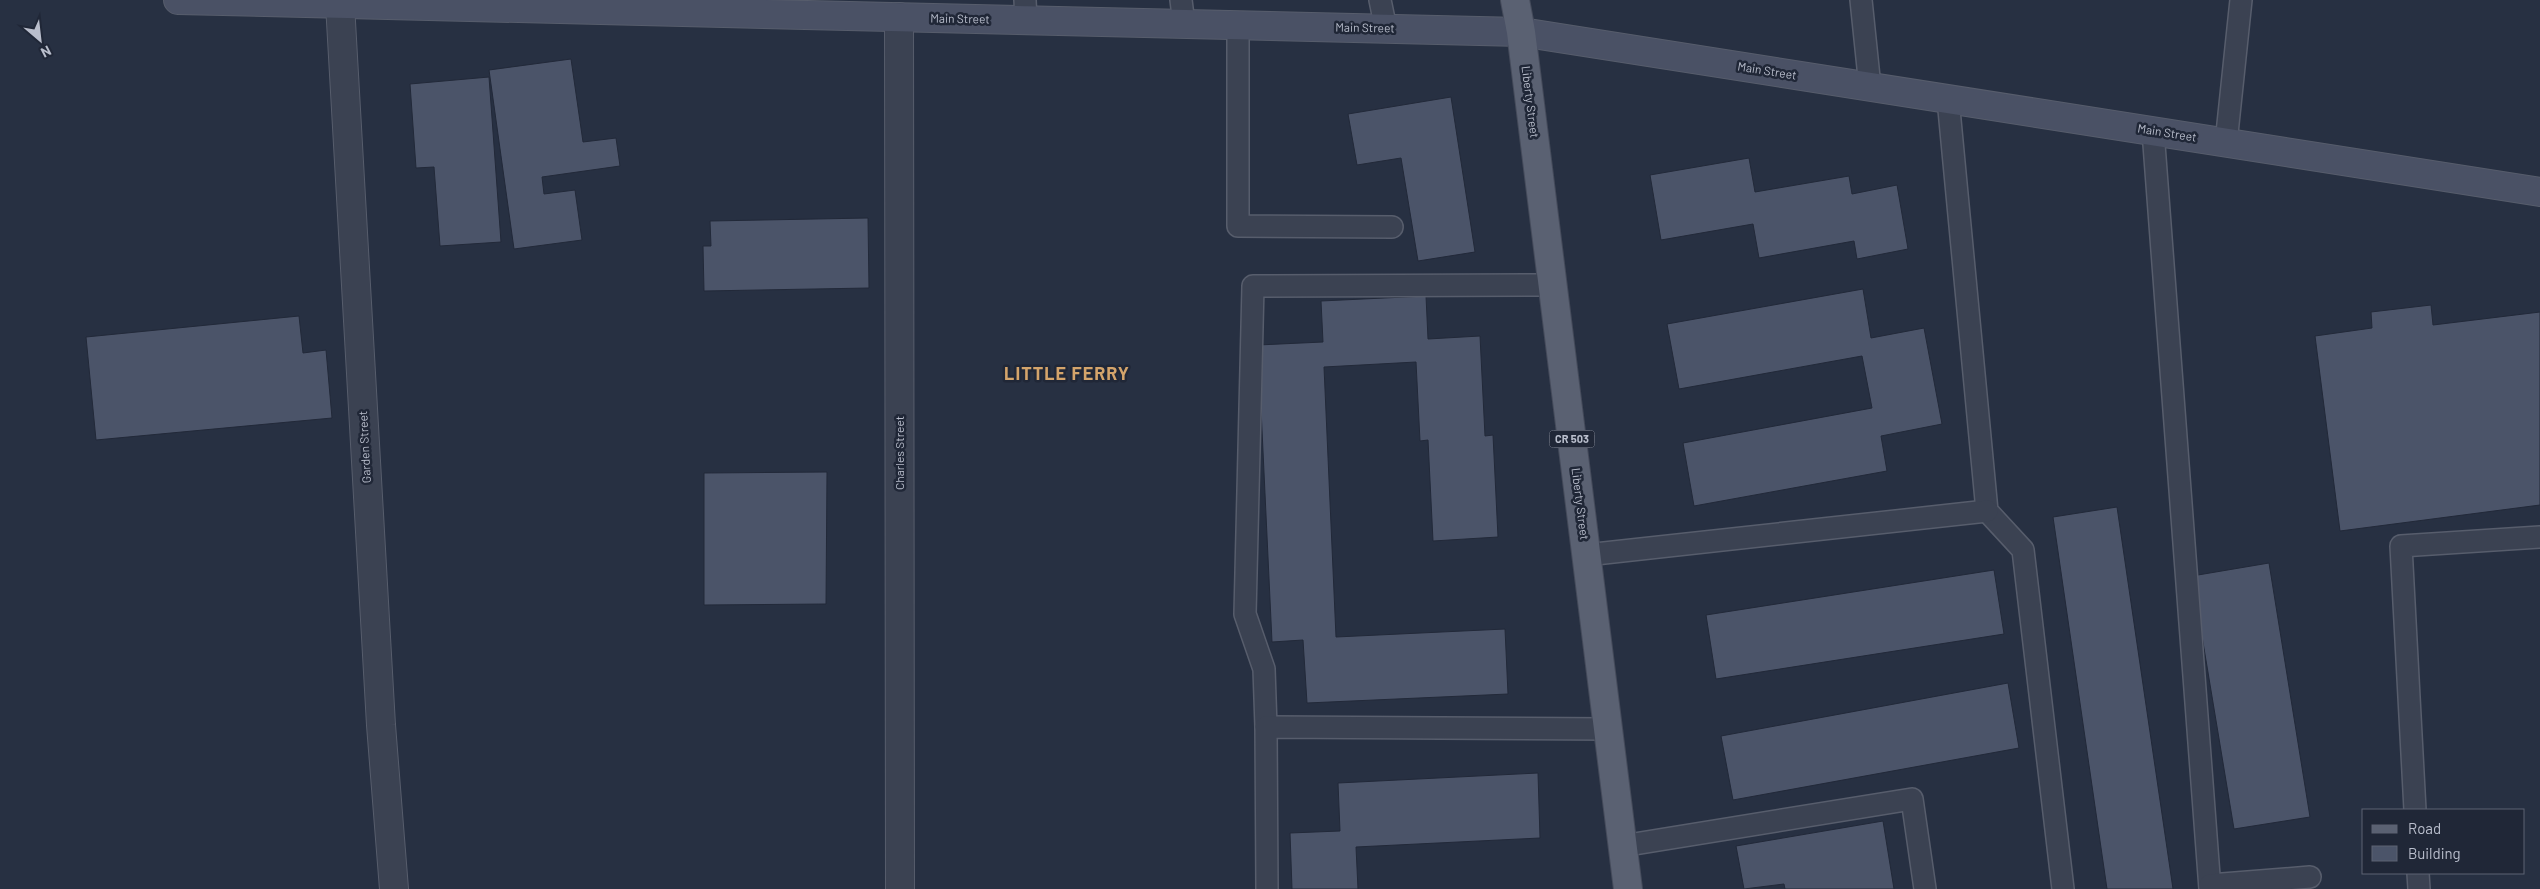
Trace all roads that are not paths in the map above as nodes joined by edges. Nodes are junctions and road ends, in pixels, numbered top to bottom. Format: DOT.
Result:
graph roads {
  1 [pos="178,0"];
  2 [pos="216,0"];
  3 [pos="1380,0"];
  4 [pos="1515,0"];
  5 [pos="1861,0"];
  6 [pos="2241,0"];
  7 [pos="340,4"];
  8 [pos="816,8"];
  9 [pos="1025,10"];
  10 [pos="1183,12"];
  11 [pos="899,17"];
  12 [pos="1238,25"];
  13 [pos="1386,29"];
  14 [pos="1521,32"];
  15 [pos="1870,87"];
  16 [pos="1948,99"];
  17 [pos="2153,131"];
  18 [pos="2226,143"];
  19 [pos="2540,192"];
  20 [pos="1392,227"];
  21 [pos="1553,285"];
  22 [pos="1987,511"];
  23 [pos="2540,537"];
  24 [pos="1586,555"];
  25 [pos="1266,727"];
  26 [pos="1608,729"];
  27 [pos="2415,809"];
  28 [pos="1622,846"];
  29 [pos="2418,874"];
  30 [pos="2310,877"];
  31 [pos="2210,887"];
  32 [pos="394,889"];
  33 [pos="900,889"];
  34 [pos="1267,889"];
  35 [pos="1628,889"];
  36 [pos="1925,889"];
  37 [pos="2063,889"];
  38 [pos="2419,889"];
  1 -- 2 [label="street, Main Street"];
  2 -- 7 [label="street, Main Street"];
  3 -- 13 [label="lane"];
  4 -- 14 [label="main road, Liberty Street / CR 503"];
  5 -- 15 [label="lane"];
  6 -- 18 [label="lane"];
  7 -- 8 [label="street, Main Street"];
  7 -- 32 [label="street, Garden Street"];
  8 -- 11 [label="street, Main Street"];
  9 -- 10 [label="street, Main Street"];
  9 -- 11 [label="street, Main Street"];
  10 -- 12 [label="street, Main Street"];
  11 -- 33 [label="street, Charles Street"];
  12 -- 13 [label="street, Main Street"];
  12 -- 20 [label="lane"];
  13 -- 14 [label="street, Main Street"];
  14 -- 15 [label="street, Main Street"];
  14 -- 21 [label="main road, Liberty Street / CR 503"];
  15 -- 16 [label="street, Main Street"];
  16 -- 17 [label="street, Main Street"];
  16 -- 22 [label="lane"];
  17 -- 18 [label="street, Main Street"];
  17 -- 31 [label="lane"];
  18 -- 19 [label="street, Main Street"];
  21 -- 24 [label="main road, Liberty Street / CR 503"];
  21 -- 25 [label="lane"];
  22 -- 24 [label="lane"];
  22 -- 37 [label="lane"];
  23 -- 27 [label="lane"];
  24 -- 26 [label="main road, Liberty Street / CR 503"];
  25 -- 26 [label="lane"];
  25 -- 34 [label="lane"];
  26 -- 28 [label="main road, Liberty Street / CR 503"];
  28 -- 35 [label="main road, Liberty Street / CR 503"];
  28 -- 36 [label="lane"];
  29 -- 38 [label="lane"];
  30 -- 31 [label="lane"];
}
